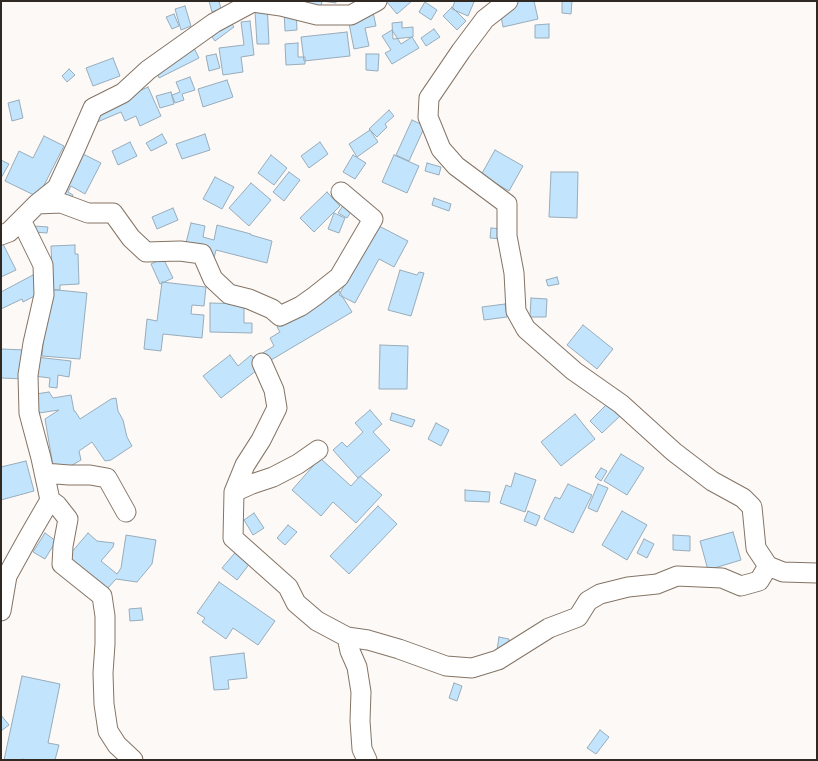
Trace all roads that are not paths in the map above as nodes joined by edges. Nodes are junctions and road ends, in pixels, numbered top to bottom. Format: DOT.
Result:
graph roads {
  1 [pos="377,1"];
  2 [pos="508,1"];
  3 [pos="341,192"];
  4 [pos="37,204"];
  5 [pos="21,220"];
  6 [pos="1,235"];
  7 [pos="262,362"];
  8 [pos="318,450"];
  9 [pos="44,473"];
  10 [pos="234,492"];
  11 [pos="50,500"];
  12 [pos="126,512"];
  13 [pos="768,566"];
  14 [pos="817,574"];
  15 [pos="1,611"];
  16 [pos="347,637"];
  17 [pos="133,760"];
  18 [pos="367,760"];
  1 -- 4 [label="street"];
  2 -- 13 [label="street"];
  3 -- 4 [label="street"];
  4 -- 5 [label="street"];
  5 -- 6 [label="street"];
  5 -- 9 [label="street"];
  7 -- 10 [label="street"];
  8 -- 10 [label="street"];
  9 -- 11 [label="street"];
  9 -- 12 [label="street"];
  10 -- 16 [label="street"];
  11 -- 15 [label="street"];
  11 -- 17 [label="street"];
  13 -- 14 [label="street"];
  13 -- 16 [label="street"];
  16 -- 18 [label="street"];
}
